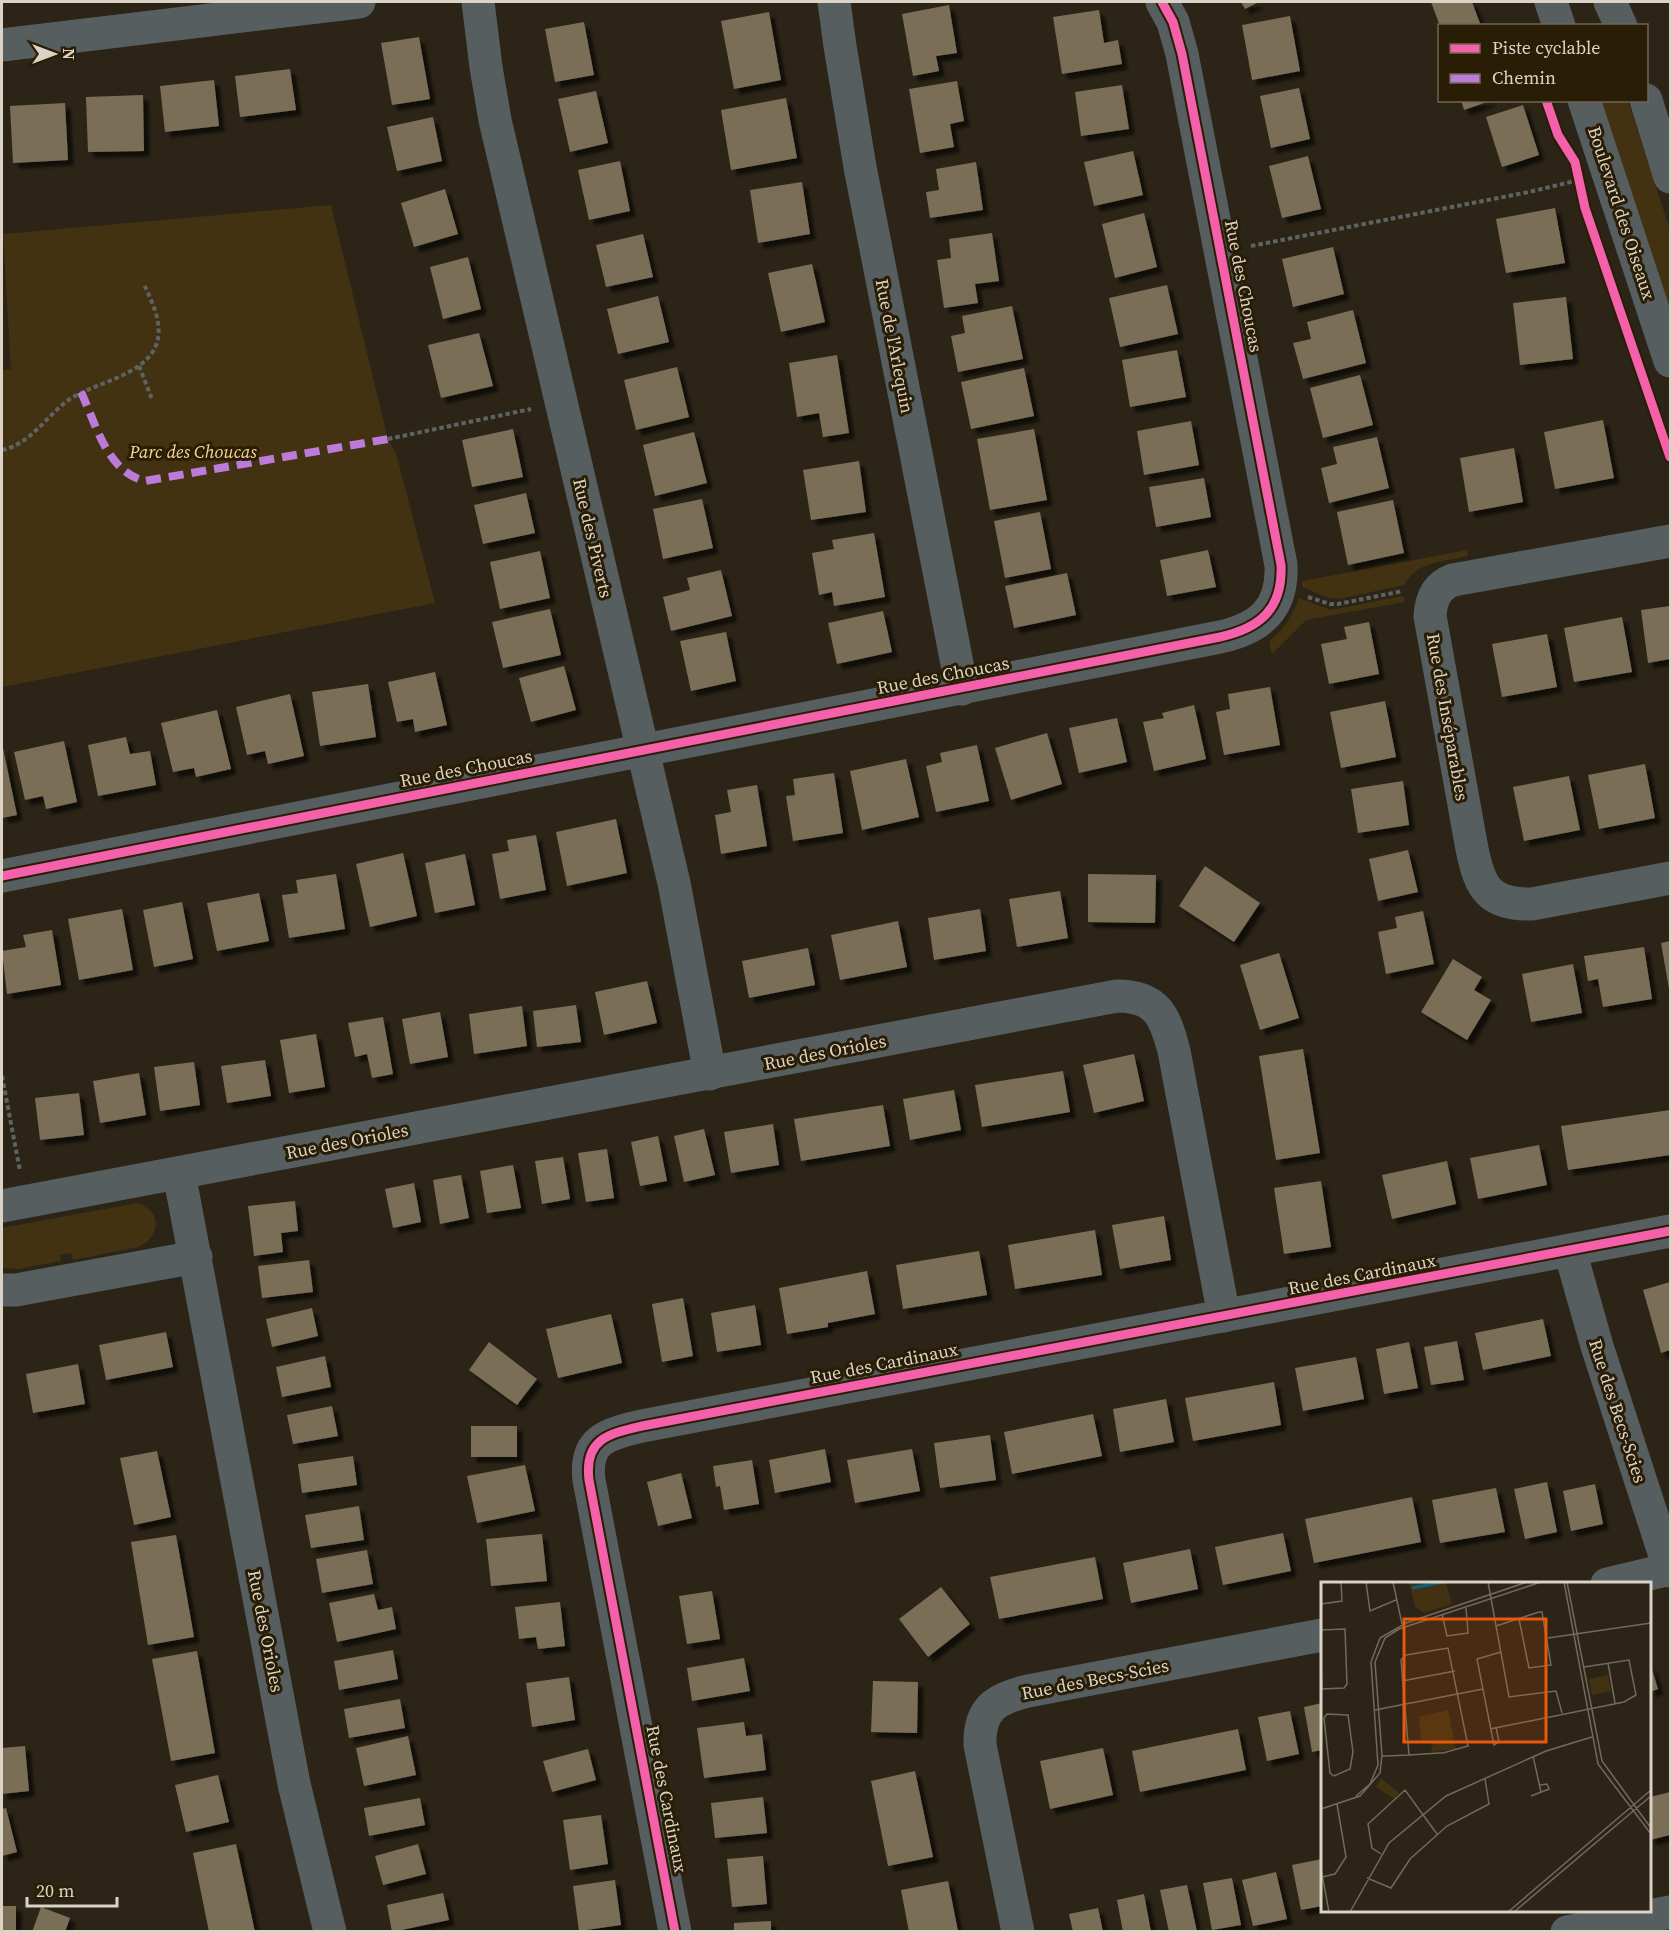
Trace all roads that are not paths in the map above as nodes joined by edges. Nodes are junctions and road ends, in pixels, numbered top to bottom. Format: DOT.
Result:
graph roads {
  1 [pos="359,2"];
  2 [pos="478,2"];
  3 [pos="834,2"];
  4 [pos="1162,2"];
  5 [pos="1551,2"];
  6 [pos="1610,2"];
  7 [pos="1558,24"];
  8 [pos="1620,24"];
  9 [pos="2,45"];
  10 [pos="1585,102"];
  11 [pos="1647,102"];
  12 [pos="1671,177"];
  13 [pos="1671,361"];
  14 [pos="1671,541"];
  15 [pos="962,689"];
  16 [pos="642,751"];
  17 [pos="2,876"];
  18 [pos="1671,878"];
  19 [pos="710,1074"];
  20 [pos="178,1173"];
  21 [pos="2,1206"];
  22 [pos="1671,1231"];
  23 [pos="1570,1251"];
  24 [pos="195,1257"];
  25 [pos="2,1290"];
  26 [pos="1224,1316"];
  27 [pos="1670,1570"];
  28 [pos="1616,1582"];
  29 [pos="1321,1635"];
  30 [pos="1671,1912"];
  31 [pos="330,1932"];
  32 [pos="675,1932"];
  33 [pos="1018,1932"];
  34 [pos="1567,1932"];
  1 -- 9 [label="street"];
  2 -- 16 [label="street, Rue des Piverts"];
  3 -- 15 [label="street, Rue de l'Arlequin"];
  4 -- 15 [label="street, Rue des Choucas"];
  5 -- 7 [label="street"];
  6 -- 8 [label="street"];
  10 -- 13 [label="street, Boulevard des Oiseaux"];
  11 -- 12 [label="street"];
  14 -- 18 [label="street, Rue des Inséparables"];
  15 -- 16 [label="street, Rue des Choucas"];
  16 -- 17 [label="street, Rue des Choucas"];
  16 -- 19 [label="street, Rue des Piverts"];
  19 -- 20 [label="street, Rue des Orioles"];
  19 -- 26 [label="street, Rue des Orioles"];
  20 -- 21 [label="street, Rue des Orioles"];
  20 -- 24 [label="street, Rue des Orioles"];
  22 -- 23 [label="street, Rue des Cardinaux"];
  23 -- 26 [label="street, Rue des Cardinaux"];
  23 -- 27 [label="street, Rue des Becs-Scies"];
  24 -- 25 [label="street"];
  24 -- 31 [label="street, Rue des Orioles"];
  26 -- 32 [label="street, Rue des Cardinaux"];
  27 -- 28 [label="street, Rue des Becs-Scies"];
  29 -- 33 [label="street, Rue des Becs-Scies"];
  30 -- 34 [label="street"];
}
